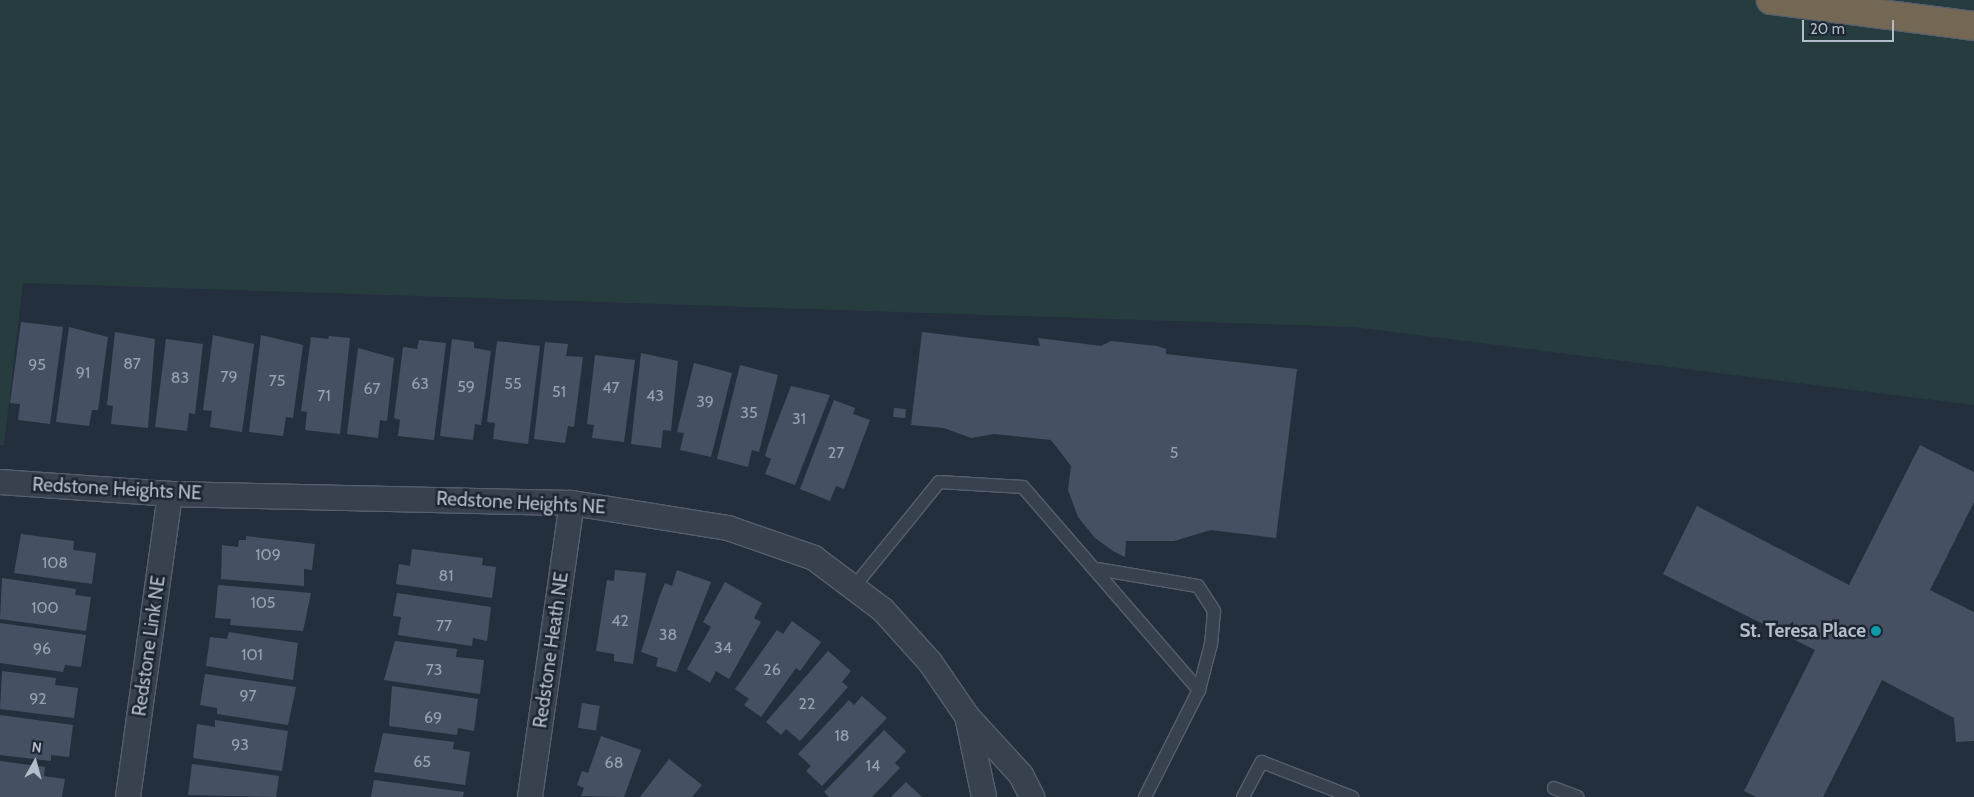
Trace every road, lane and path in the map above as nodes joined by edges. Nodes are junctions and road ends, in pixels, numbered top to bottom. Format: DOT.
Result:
graph roads {
  1 [pos="1771,0"];
  2 [pos="1974,26"];
  3 [pos="0,482"];
  4 [pos="170,494"];
  5 [pos="572,504"];
  6 [pos="1097,569"];
  7 [pos="853,588"];
  8 [pos="1199,690"];
  9 [pos="967,716"];
  10 [pos="1554,788"];
  11 [pos="128,797"];
  12 [pos="530,797"];
  13 [pos="984,797"];
  14 [pos="1032,797"];
  15 [pos="1145,797"];
  16 [pos="1243,797"];
  17 [pos="1352,797"];
  18 [pos="1577,797"];
  1 -- 2 [label="highway"];
  3 -- 4 [label="street, Redstone Heights NE"];
  4 -- 5 [label="street, Redstone Heights NE"];
  4 -- 11 [label="street, Redstone Link NE"];
  5 -- 7 [label="street, Redstone Heights NE"];
  5 -- 12 [label="street, Redstone Heath NE"];
  6 -- 7 [label="lane"];
  6 -- 8 [label="lane"];
  6 -- 8 [label="lane"];
  7 -- 9 [label="street, Redstone Heights NE"];
  8 -- 15 [label="lane"];
  9 -- 13 [label="street, Redstone Heights NE"];
  9 -- 14 [label="street, Redstone Heights NE"];
  10 -- 18 [label="lane"];
  16 -- 17 [label="lane"];
}
